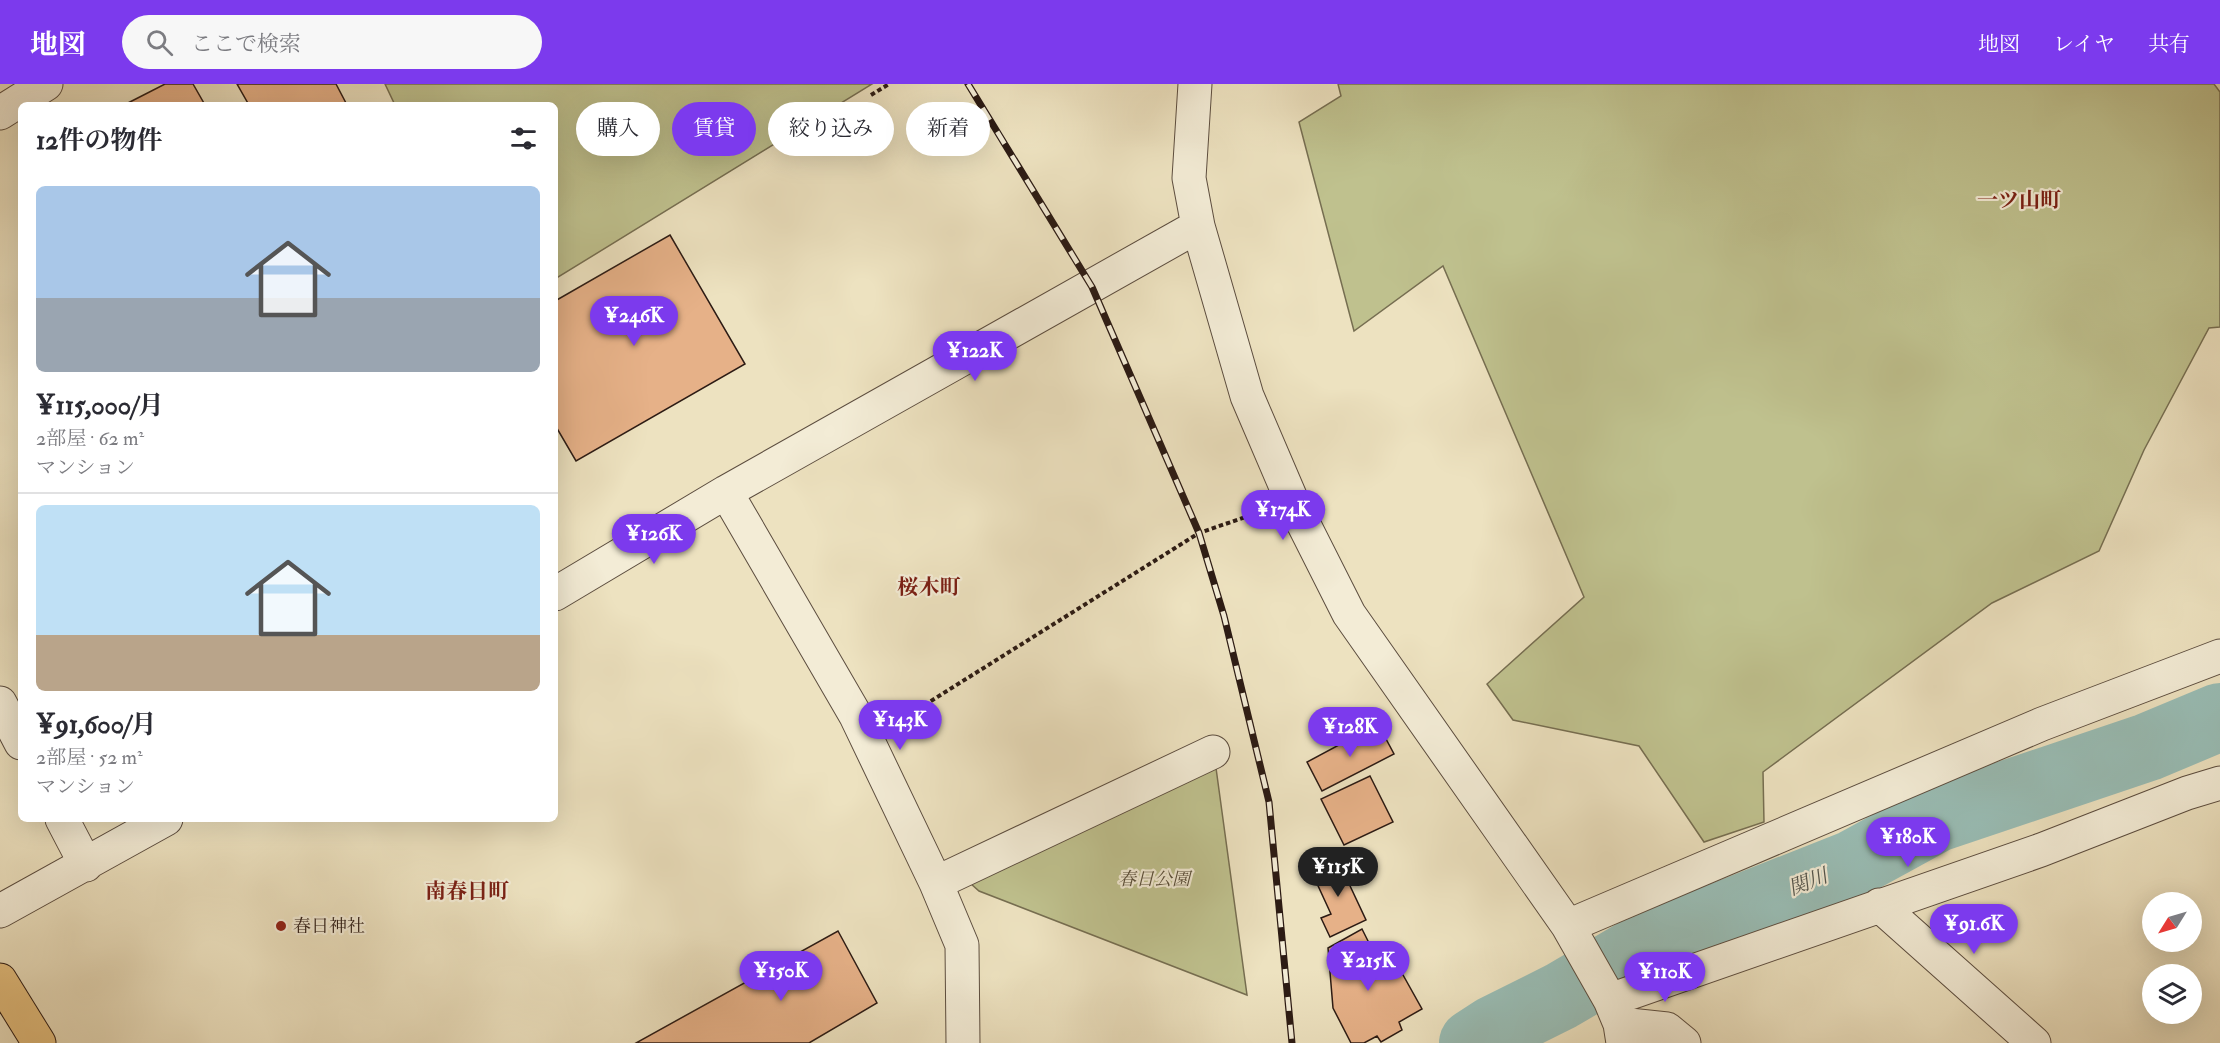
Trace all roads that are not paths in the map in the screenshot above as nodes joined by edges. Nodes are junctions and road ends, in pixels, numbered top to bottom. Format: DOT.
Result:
graph roads {
  1 [pos="1195,84"];
  2 [pos="40,91"];
  3 [pos="20,102"];
  4 [pos="18,103"];
  5 [pos="0,113"];
  6 [pos="1198,226"];
  7 [pos="726,492"];
  8 [pos="558,592"];
  9 [pos="2220,656"];
  10 [pos="0,703"];
  11 [pos="18,736"];
  12 [pos="1214,752"];
  13 [pos="2219,788"];
  14 [pos="64,822"];
  15 [pos="161,822"];
  16 [pos="86,865"];
  17 [pos="936,883"];
  18 [pos="1879,905"];
  19 [pos="0,911"];
  20 [pos="1568,926"];
  21 [pos="0,980"];
  22 [pos="1618,1022"];
  23 [pos="39,1043"];
  24 [pos="963,1043"];
  25 [pos="1684,1043"];
  26 [pos="2034,1043"];
  1 -- 6 [label="street"];
  2 -- 3 [label="street"];
  4 -- 5 [label="street"];
  6 -- 7 [label="street"];
  6 -- 20 [label="street"];
  7 -- 8 [label="street"];
  7 -- 17 [label="street"];
  9 -- 20 [label="street"];
  10 -- 11 [label="street"];
  12 -- 17 [label="street"];
  13 -- 18 [label="street"];
  14 -- 16 [label="street"];
  15 -- 16 [label="street"];
  16 -- 19 [label="street"];
  17 -- 24 [label="street"];
  18 -- 22 [label="street"];
  18 -- 26 [label="street"];
  20 -- 22 [label="street"];
  21 -- 23 [label="highway"];
  22 -- 25 [label="street"];
}
